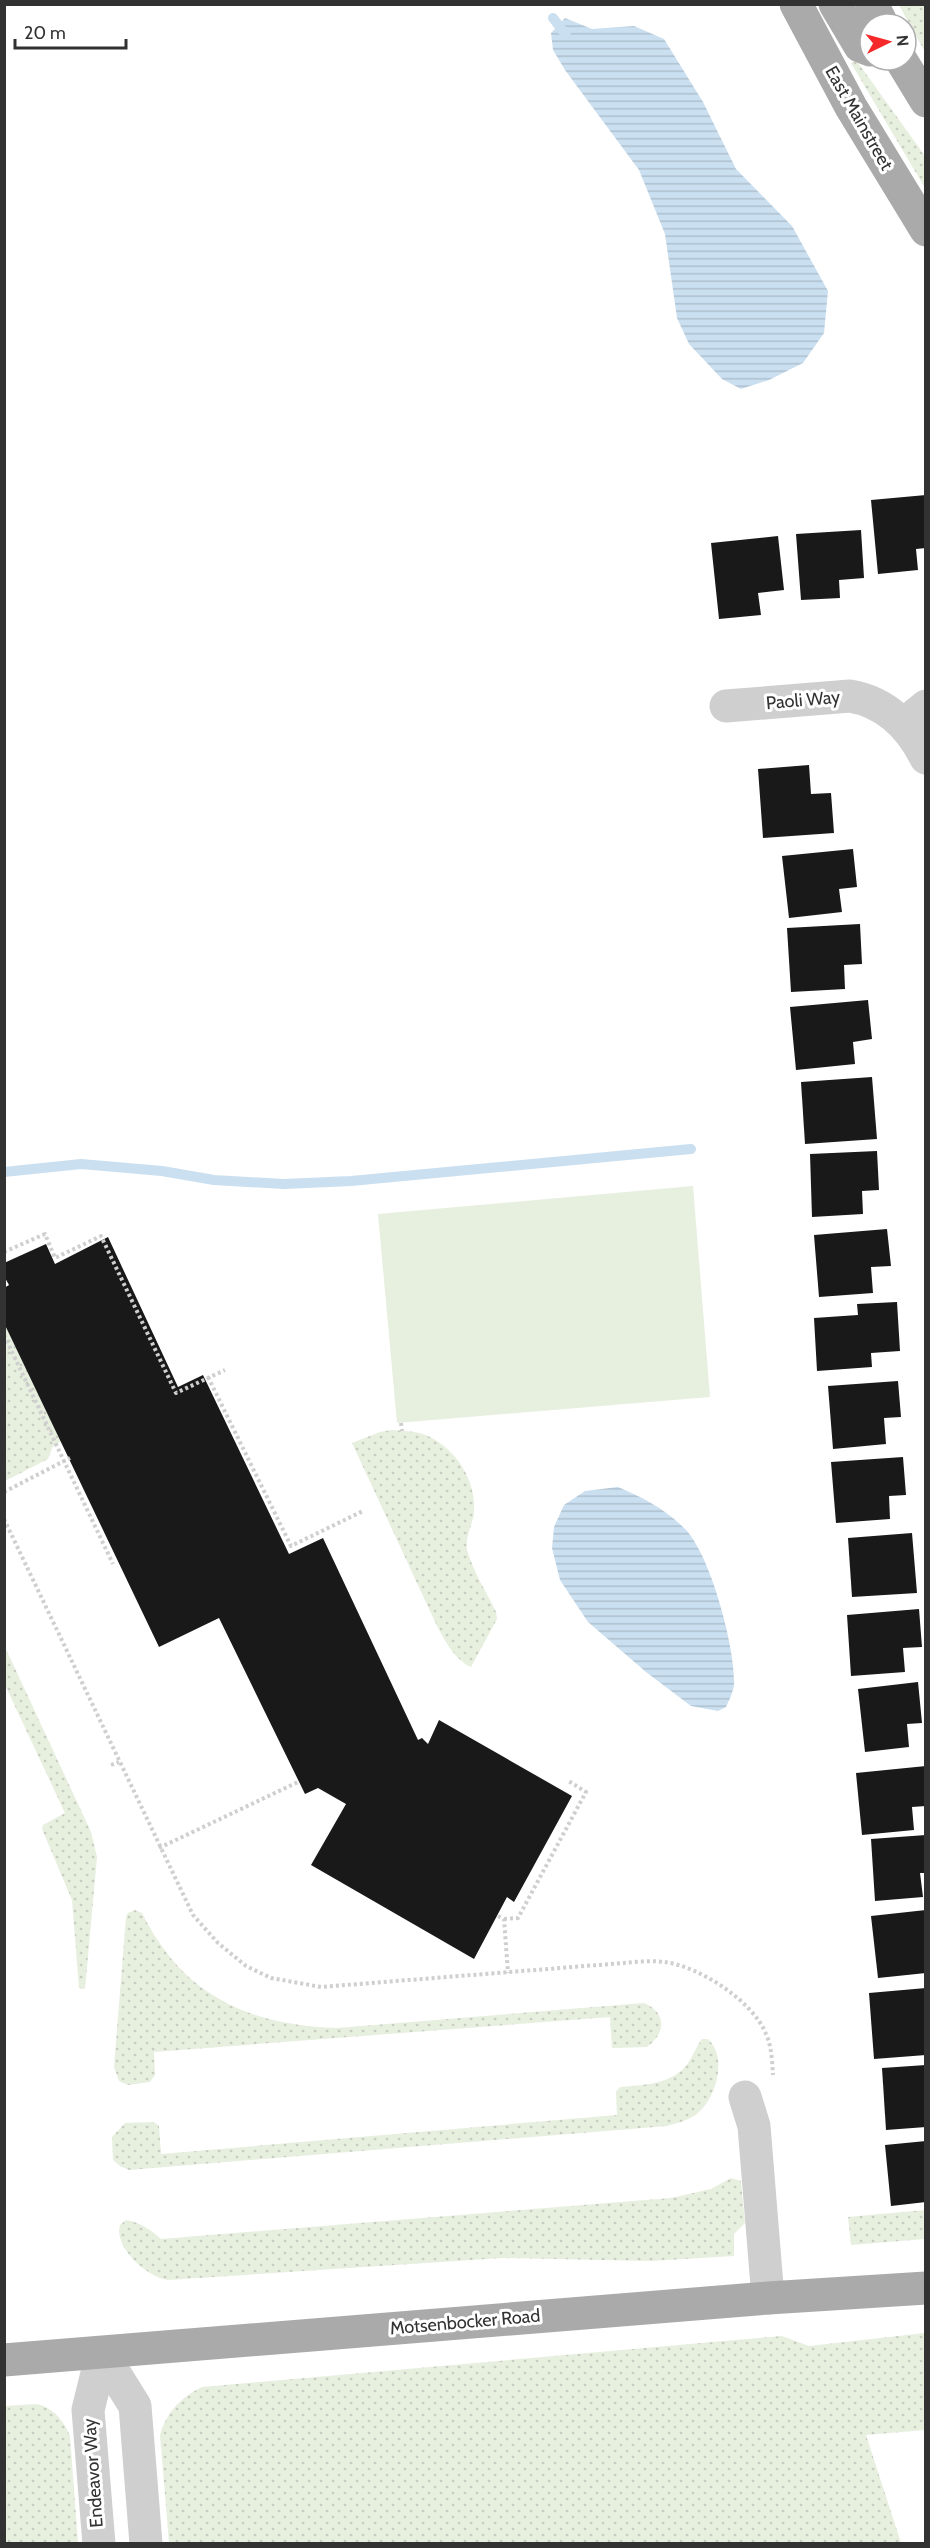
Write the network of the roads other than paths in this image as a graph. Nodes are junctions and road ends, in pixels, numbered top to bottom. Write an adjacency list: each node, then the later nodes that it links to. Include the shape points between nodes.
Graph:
1 (796, 4): 6 (main road, East Mainstreet, via 851,107)
2 (836, 4): 3 (main road)
3 (858, 41)
4 (906, 72): 5 (main road)
5 (926, 101)
6 (926, 230)
7 (726, 706): 8 (street, Paoli Way, via 849,696)
8 (915, 715): 9 (street, Paoli Way)
9 (926, 758)
10 (745, 2097): 12 (street, via 754,2126)
11 (926, 2288): 12 (main road, Motsenbocker Road)
12 (768, 2298): 13 (main road, Motsenbocker Road)
13 (102, 2353): 14 (main road, Motsenbocker Road); 15 (street, Endeavor Way, via 88,2410); 16 (street, via 135,2406)
14 (4, 2360)
15 (99, 2544)
16 (146, 2544)

